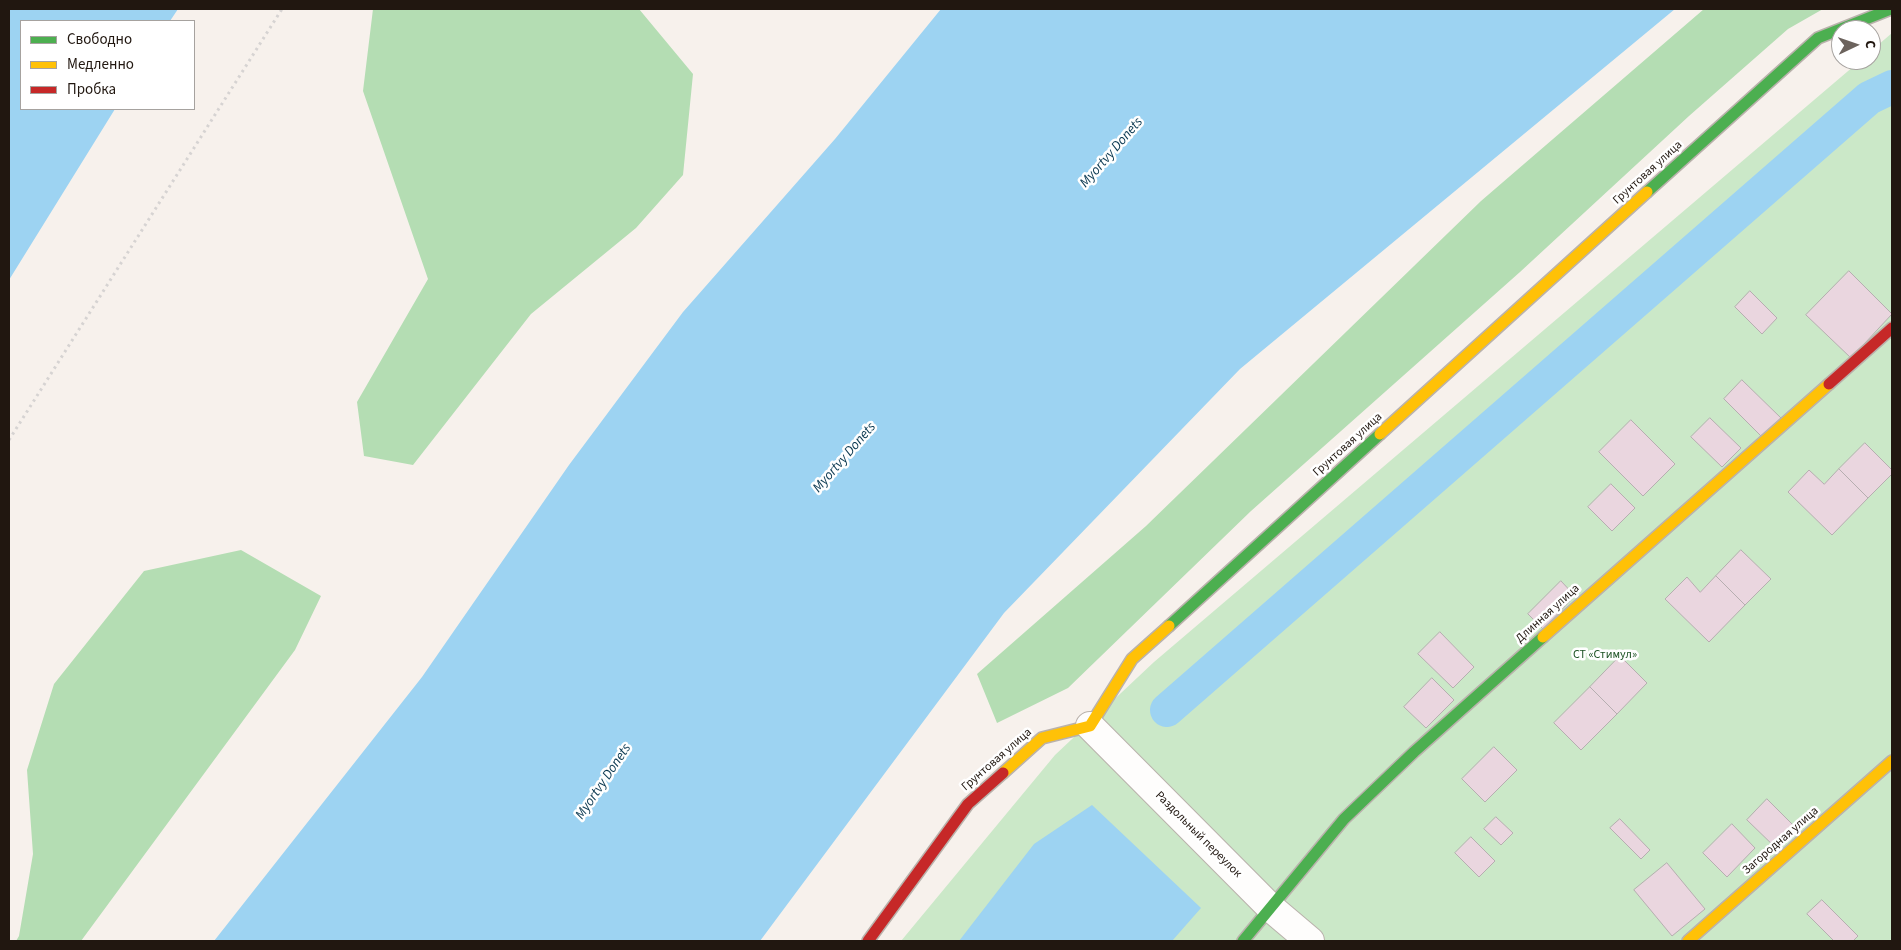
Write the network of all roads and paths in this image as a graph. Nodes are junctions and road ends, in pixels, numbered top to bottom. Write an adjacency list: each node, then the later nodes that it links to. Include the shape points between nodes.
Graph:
1 (282, 9): 4 (path)
2 (1891, 9): 5 (street, Грунтовая улица, via 1818,38 1132,659)
3 (1892, 328): 7 (street, Длинная улица, via 1414,752 1344,819)
4 (9, 440)
5 (1090, 726): 7 (street, Раздольный переулок); 8 (street, Грунтовая улица, via 1042,738 968,804)
6 (1892, 761): 11 (street, Загородная улица)
7 (1270, 908): 9 (street, Длинная улица); 10 (street, Раздольный переулок)
8 (868, 941)
9 (1243, 941)
10 (1310, 941)
11 (1688, 941)

